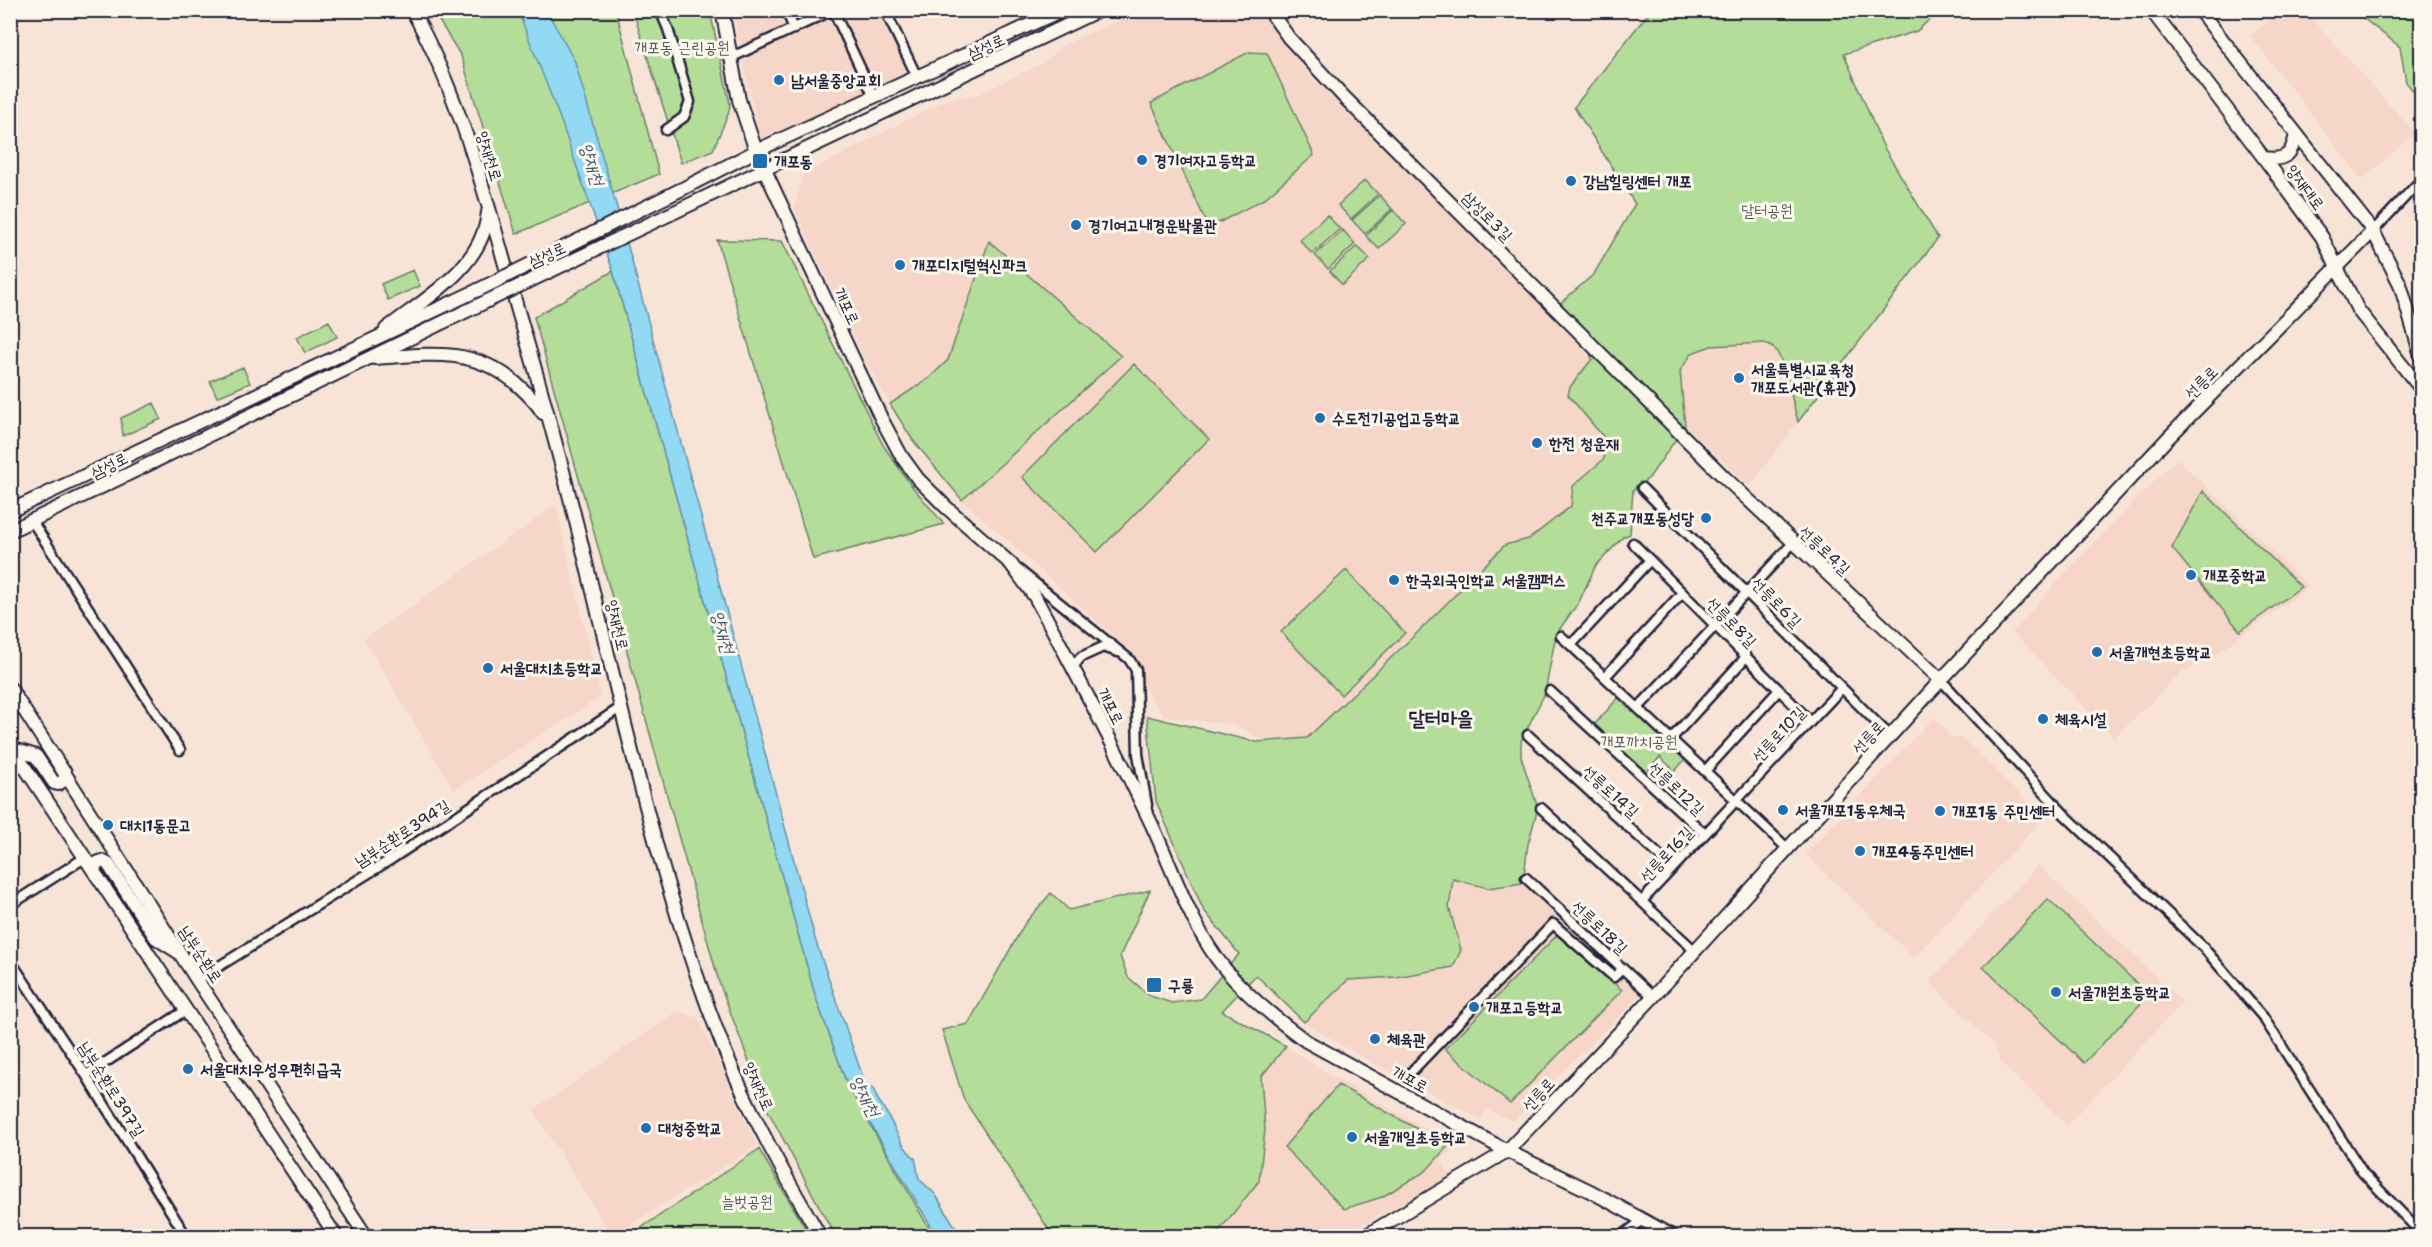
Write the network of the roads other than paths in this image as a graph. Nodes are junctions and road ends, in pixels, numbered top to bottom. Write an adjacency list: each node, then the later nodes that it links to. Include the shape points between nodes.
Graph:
1 (412, 10): 22 (street, 양재천로, via 447,81)
2 (660, 10): 16 (street, via 690,102 684,117)
3 (722, 10): 13 (street, 개포로)
4 (786, 10): 12 (street)
5 (833, 10): 12 (street); 15 (street)
6 (885, 10): 14 (street)
7 (1062, 10): 14 (street, 삼성로)
8 (1099, 10): 20 (street, 삼성로)
9 (1269, 10): 30 (street, 삼성로3길, via 1289,38 1343,96)
10 (2151, 10): 19 (street, 양재대로)
11 (2199, 10): 17 (street, 양재대로)
12 (794, 29): 13 (street)
13 (730, 58): 18 (street, 개포로)
14 (916, 77): 15 (street, 삼성로)
15 (874, 97): 18 (street, 삼성로)
16 (666, 130)
17 (2296, 134): 19 (street, via 2293,149 2286,157); 23 (street, 양재대로)
18 (756, 151): 20 (street, 개포로); 25 (street, 삼성로, bridge)
19 (2264, 158): 24 (street, 양재대로, via 2322,237)
20 (764, 170): 26 (street, 삼성로, bridge); 38 (street, 개포로, via 903,457 946,507)
21 (2421, 178): 23 (street)
22 (488, 208): 25 (street, via 484,232 470,259); 29 (street, 양재천로)
23 (2373, 231): 24 (street, 선릉로); 27 (street, 양재대로, via 2400,284)
24 (2337, 270): 28 (street, 양재대로, via 2358,310); 48 (street, 선릉로, via 2168,438)
25 (363, 346): 32 (street, 삼성로)
26 (368, 359): 29 (street, via 421,355 479,360 499,370 536,401); 33 (street, 삼성로)
27 (2421, 359)
28 (2421, 390)
29 (551, 427): 53 (street, 양재천로)
30 (1689, 441): 36 (street, 선릉로4길)
31 (1642, 488): 40 (street, 선릉로6길)
32 (10, 511)
33 (32, 520): 34 (street, 삼성로); 60 (street)
34 (10, 531)
35 (1633, 543): 37 (street, 선릉로8길)
36 (1793, 543): 40 (street); 48 (street, 선릉로4길)
37 (1650, 560): 39 (street, 선릉로8길); 43 (street)
38 (1011, 564): 44 (street); 46 (street, 개포로, via 1035,597)
39 (1682, 593): 41 (street, 선릉로8길); 47 (street)
40 (1746, 593): 41 (street); 50 (street, 선릉로6길)
41 (1715, 626): 45 (street, 선릉로8길); 54 (street)
42 (1561, 636): 43 (street)
43 (1571, 645): 47 (street)
44 (1122, 653): 46 (street, via 1103,647 1081,657); 65 (street, via 1136,670 1138,754)
45 (1746, 657): 51 (street, 선릉로8길); 58 (street)
46 (1073, 667): 65 (street, 개포로)
47 (1605, 677): 54 (street)
48 (1941, 680): 57 (street, 선릉로); 85 (street, via 2064,814 2202,946 2263,1017 2363,1173)
49 (10, 688): 62 (street, 남부순환로)
50 (1842, 688): 55 (street, 선릉로10길); 57 (street, 선릉로6길)
51 (1779, 690): 55 (street, 선릉로8길); 61 (street, 선릉로10길)
52 (1550, 691): 66 (street, 선릉로12길)
53 (620, 708): 78 (street, 남부순환로394길, via 393,858); 89 (street, 양재천로, via 662,866 725,1053 762,1135)
54 (1638, 708): 58 (street)
55 (1810, 721): 63 (street, 선릉로10길)
56 (1528, 735): 69 (street, 선릉로14길)
57 (1891, 737): 67 (street, 선릉로)
58 (1671, 739): 61 (street)
59 (12, 747): 62 (street, via 36,756 54,783 63,782); 68 (street)
60 (180, 750)
61 (1705, 771): 63 (street)
62 (65, 772): 75 (street, 남부순환로)
63 (1736, 801): 66 (street, 선릉로16길); 67 (street)
64 (1541, 808): 72 (street, 선릉로16길)
65 (1151, 823): 83 (street, 개포로, via 1210,946 1224,968 1256,1000 1306,1041)
66 (1705, 834): 69 (street, 선릉로16길)
67 (1787, 848): 74 (street, 선릉로)
68 (86, 857): 70 (street); 73 (street)
69 (1673, 868): 72 (street, 선릉로16길)
70 (94, 870): 75 (street, via 97,863 108,864 156,938); 80 (street)
71 (1526, 878): 79 (street, 선릉로18길)
72 (1642, 901): 74 (street, 선릉로16길)
73 (10, 905)
74 (1695, 951): 79 (street, 선릉로)
75 (182, 955): 78 (street, 남부순환로)
76 (10, 960): 82 (street, 남부순환로397길)
77 (1619, 972): 81 (street, via 1614,977 1553,924)
78 (197, 980): 88 (street, 남부순환로)
79 (1653, 997): 83 (street, 선릉로)
80 (186, 1010): 82 (street); 86 (street)
81 (1413, 1070)
82 (86, 1075): 87 (street, 남부순환로397길)
83 (1507, 1151): 84 (street, 개포로); 90 (street, 선릉로)
84 (1643, 1220): 91 (street); 92 (street, 개포로)
85 (2421, 1234)
86 (333, 1235)
87 (186, 1236)
88 (366, 1236)
89 (820, 1236)
90 (1365, 1236)
91 (1622, 1236)
92 (1672, 1236)

